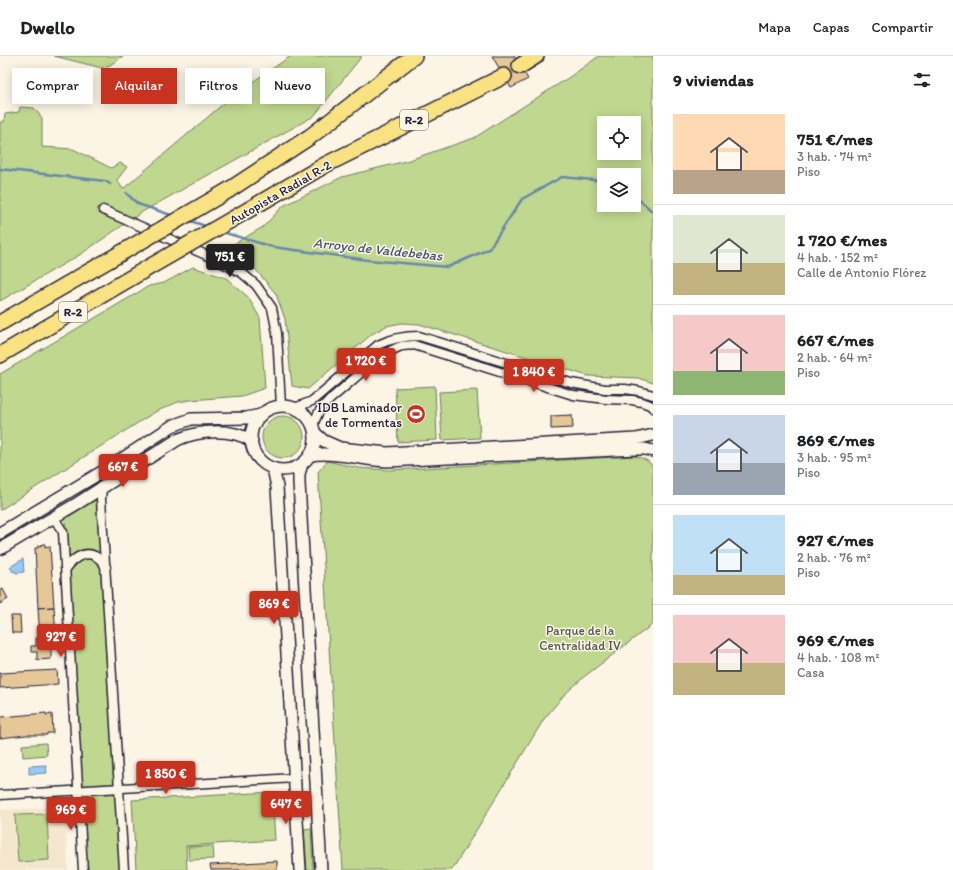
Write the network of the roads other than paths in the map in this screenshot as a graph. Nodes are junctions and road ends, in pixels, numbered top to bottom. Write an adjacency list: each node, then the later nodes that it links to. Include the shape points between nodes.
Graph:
1 (414, 56): 6 (highway, Autopista Radial R-2 / R-2, bridge, via 311,136 229,190)
2 (536, 56): 3 (highway)
3 (520, 66)
4 (504, 76): 7 (highway, Autopista Radial R-2 / R-2, bridge, via 325,165)
5 (104, 210): 9 (street, via 213,258 242,273 256,286 272,308 277,333)
6 (0, 323)
7 (0, 355)
8 (653, 395): 10 (street, via 571,383 419,336 406,336 378,345 312,401)
9 (281, 406): 10 (street); 12 (street, via 267,410)
10 (295, 408): 13 (street, via 309,419)
11 (653, 408): 13 (street, via 637,401 573,395 414,345 400,346 364,371 320,410)
12 (261, 415): 15 (street, via 254,425); 22 (street, via 246,418 192,419 172,426)
13 (314, 430): 14 (street, via 324,441 340,448 387,452 636,439); 17 (street, via 315,443)
14 (653, 435)
15 (252, 441): 19 (street, via 258,458); 20 (street, via 230,433 186,436)
16 (653, 451): 17 (street, via 636,449 387,461 328,454)
17 (310, 455): 18 (street)
18 (302, 464): 19 (street, via 283,470); 33 (street, via 299,483)
19 (273, 468): 26 (street, via 277,487)
20 (102, 488): 21 (street); 24 (street)
21 (51, 519): 23 (street); 25 (street, via 56,521 63,532)
22 (0, 533)
23 (0, 549)
24 (106, 567): 25 (street, via 95,556 88,555 71,561); 27 (street)
25 (66, 569): 28 (street)
26 (295, 778): 27 (street); 32 (street)
27 (119, 788): 28 (street); 31 (street)
28 (78, 790): 29 (street); 30 (street)
29 (0, 795)
30 (83, 870)
31 (124, 870)
32 (300, 870)
33 (321, 870)

